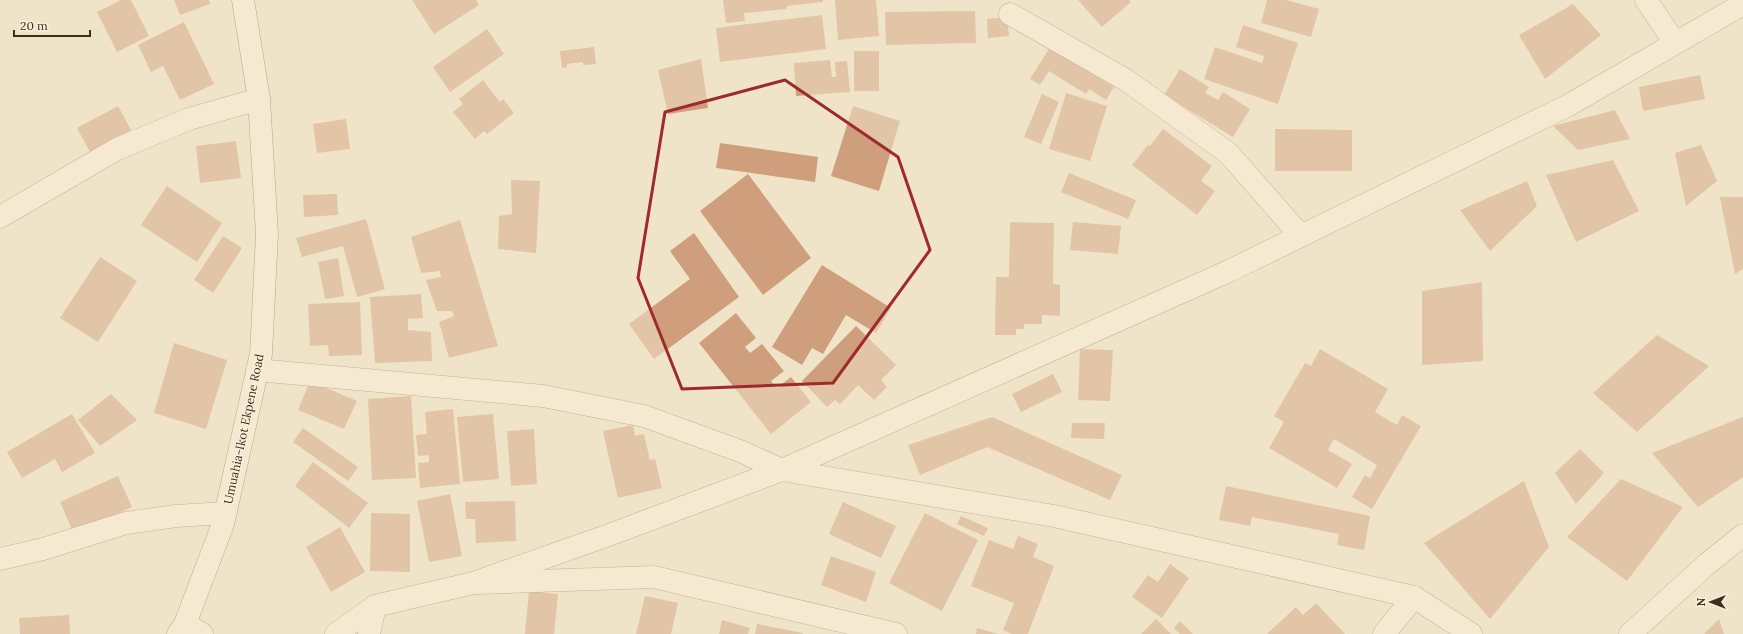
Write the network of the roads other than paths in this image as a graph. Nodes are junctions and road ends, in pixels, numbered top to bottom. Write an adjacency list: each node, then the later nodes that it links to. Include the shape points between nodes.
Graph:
1 (243, 0): 6 (street, Umuahia-Ikot Ekpene Road)
2 (1646, 0): 5 (street)
3 (1743, 4): 5 (street)
4 (1010, 14): 8 (street, via 1126,80 1228,153)
5 (1675, 43): 8 (street, via 1569,105)
6 (259, 99): 7 (street, via 189,119 117,149); 9 (street, Umuahia-Ikot Ekpene Road, via 267,234 261,354)
7 (0, 217)
8 (1301, 236): 10 (street, via 1222,274)
9 (257, 370): 10 (street, via 543,396 644,416 740,451); 11 (street, Umuahia-Ikot Ekpene Road)
10 (782, 470): 14 (street); 15 (street, via 1054,516)
11 (225, 513): 13 (street, via 126,523); 17 (street, Umuahia-Ikot Ekpene Road)
12 (1743, 535): 23 (street)
13 (0, 560)
14 (473, 583): 16 (street); 20 (street, via 654,577)
15 (1414, 597): 21 (street); 22 (street)
16 (375, 606): 18 (street); 19 (street)
17 (188, 631)
18 (336, 634)
19 (369, 634)
20 (896, 634)
21 (1384, 634)
22 (1471, 634)
23 (1630, 634)

